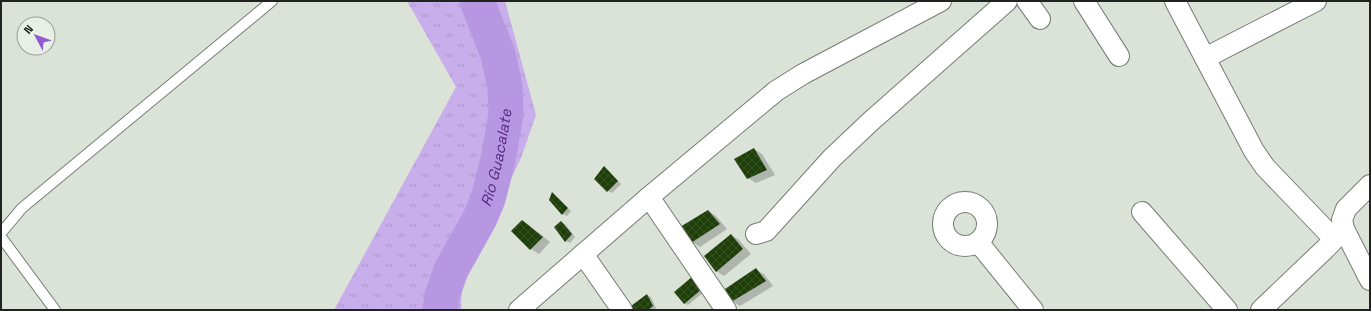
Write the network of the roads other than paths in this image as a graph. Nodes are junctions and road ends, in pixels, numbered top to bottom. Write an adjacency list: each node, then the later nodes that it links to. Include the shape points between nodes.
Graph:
1 (272, 1): 14 (lane, via 22,208)
2 (941, 1): 12 (street, via 776,91)
3 (1007, 1): 15 (street, via 832,158 766,231)
4 (1027, 1): 8 (street)
5 (1084, 1): 9 (street)
6 (1175, 1): 10 (street)
7 (1316, 1): 10 (street)
8 (1040, 19)
9 (1119, 56)
10 (1205, 58): 16 (street, via 1261,162)
11 (1370, 185): 16 (street, via 1346,209)
12 (649, 197): 19 (street); 24 (street)
13 (1142, 212): 26 (street)
14 (1, 233)
15 (756, 234)
16 (1339, 234): 20 (street); 27 (street)
17 (1, 237): 21 (lane)
18 (978, 242): 25 (street)
19 (583, 254): 22 (street); 23 (street)
20 (1370, 280)
21 (55, 310)
22 (519, 310)
23 (622, 310)
24 (726, 310)
25 (1033, 310)
26 (1227, 310)
27 (1261, 310)

